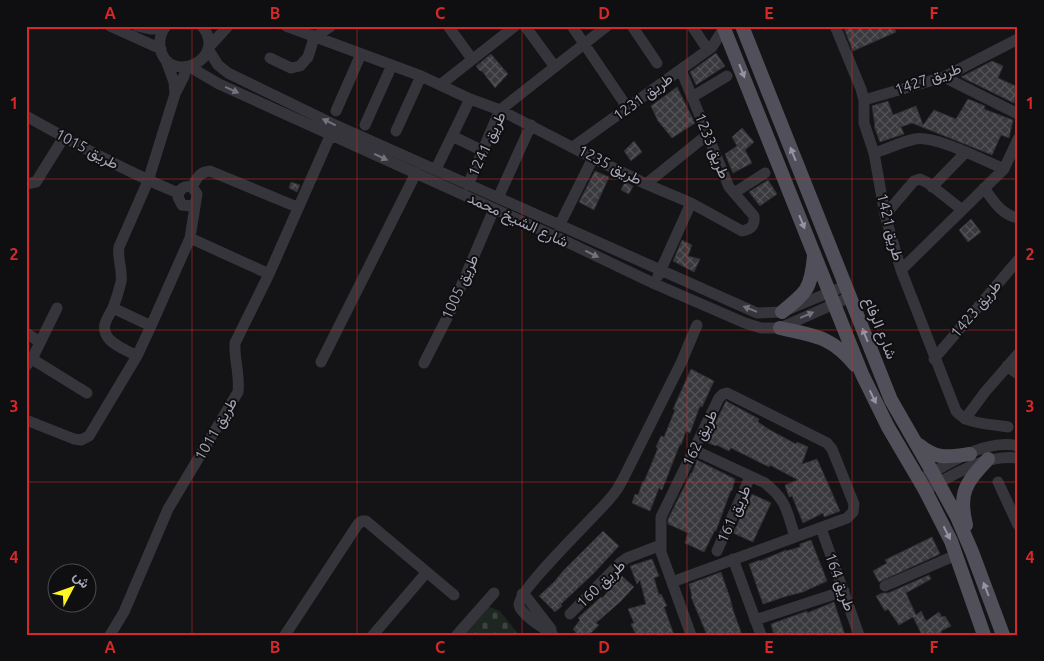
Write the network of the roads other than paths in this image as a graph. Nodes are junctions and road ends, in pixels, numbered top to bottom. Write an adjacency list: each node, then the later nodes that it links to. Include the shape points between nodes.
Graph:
1 (110, 26): 24 (street)
2 (137, 26): 17 (street)
3 (202, 26): 21 (street, via 208,38)
4 (228, 26): 21 (street)
5 (286, 26): 18 (street, طريق 1235)
6 (332, 26): 18 (street)
7 (448, 26): 27 (street)
8 (525, 26): 31 (street)
9 (572, 26): 20 (street)
10 (608, 26): 20 (street, طريق 1241)
11 (632, 26): 28 (street)
12 (692, 26): 22 (street)
13 (742, 26): 88 (main road, شارع الرفاع, one-way to 13)
14 (835, 26): 40 (street, طريق 1421)
15 (513, 27): 27 (street)
16 (724, 27): 22 (street, طريق 1231); 23 (main road)
17 (165, 28): 24 (street, via 160,42)
18 (314, 38): 25 (street, طريق 1235); 26 (street, via 308,57 300,66 291,68)
19 (1018, 39): 35 (street, طريق 1427)
20 (585, 44): 31 (street, طريق 1241); 41 (street)
21 (208, 48): 30 (street, via 198,63); 59 (street, شارع الشيخ محمد, one-way to 21, via 228,73 218,65)
22 (710, 48): 23 (street); 32 (street, طريق 1231)
23 (732, 48): 82 (main road, one-way to 82)
24 (163, 54): 30 (street, شارع الشيخ محمد, via 175,66); 37 (street)
25 (361, 54): 29 (street, طريق 1235); 43 (street)
26 (270, 58)
27 (472, 59): 36 (street)
28 (657, 63)
29 (392, 65): 33 (street, طريق 1235); 46 (street)
30 (188, 67): 37 (street); 49 (street, شارع الشيخ محمد, one-way to 49)
31 (555, 67): 42 (street, طريق 1241)
32 (680, 70): 38 (street, طريق 1233); 41 (street, طريق 1231)
33 (421, 76): 36 (street, طريق 1235); 48 (street)
34 (727, 76): 38 (street, طريق 1233)
35 (944, 77): 40 (street, طريق 1427); 44 (street)
36 (440, 84): 39 (street, طريق 1235)
37 (175, 94): 63 (street)
38 (692, 97): 50 (street, طريق 1233)
39 (470, 98): 42 (street, طريق 1235); 51 (street)
40 (864, 100): 57 (street, طريق 1421, via 864,123)
41 (627, 107): 54 (street, طريق 1231)
42 (500, 110): 47 (street, طريق 1235); 55 (street, طريق 1241)
43 (336, 112)
44 (1018, 114)
45 (26, 116): 52 (street, طريق 1015)
46 (365, 125)
47 (531, 125): 54 (street, طريق 1235); 74 (street)
48 (396, 131)
49 (331, 134): 61 (street, شارع الشيخ محمد, one-way to 61); 75 (street, طريق 1011)
50 (707, 135): 65 (street); 71 (street, طريق 1233)
51 (452, 136): 55 (street); 59 (street)
52 (64, 138): 63 (street, طريق 1015); 64 (street, via 36,182)
53 (1018, 139): 60 (street)
54 (573, 147): 58 (street, طريق 1235)
55 (483, 151): 66 (street, طريق 1241)
56 (966, 152): 57 (street, via 930,140 916,139); 60 (street); 68 (street)
57 (874, 153): 77 (street, طريق 1421)
58 (593, 158): 65 (street, طريق 1235); 79 (street)
59 (436, 169): 66 (street, شارع الشيخ محمد)
60 (1004, 169): 69 (street)
61 (416, 173): 74 (street, شارع الشيخ محمد); 102 (street)
62 (765, 173): 71 (street, طريق 1233)
63 (148, 181): 70 (street, طريق 1015); 91 (street, via 119,247 121,282)
64 (26, 184)
65 (646, 184): 73 (street, طريق 1235)
66 (468, 185): 74 (street, شارع الشيخ محمد)
67 (192, 187): 70 (street, via 184,187); 72 (street, via 197,194); 75 (street, via 198,176 210,171)
68 (932, 187): 76 (street); 77 (street, via 920,179 914,181)
69 (984, 188): 76 (street); 78 (street, via 1000,209)
70 (178, 192): 72 (street, via 182,205)
71 (734, 193): 80 (street, طريق 1233, via 754,216 754,225)
72 (195, 203): 81 (street)
73 (691, 203): 80 (street, طريق 1235, via 742,231); 85 (street)
74 (496, 204): 79 (street, شارع الشيخ محمد); 87 (street, شارع الشيخ محمد, one-way to 87); 103 (street, طريق 1005)
75 (297, 206): 86 (street, طريق 1011)
76 (961, 210): 84 (street)
77 (885, 215): 84 (street, طريق 1421)
78 (1018, 218)
79 (559, 226): 85 (street, شارع الشيخ محمد)
80 (750, 229)
81 (190, 238): 86 (street); 94 (street)
82 (814, 253): 89 (main road); 92 (main road, via 809,286)
83 (1018, 260): 100 (street, طريق 1423)
84 (901, 270): 100 (street, طريق 1421)
85 (661, 271): 87 (street); 92 (street, شارع الشيخ محمد, one-way to 85, via 757,313)
86 (268, 274): 137 (street, طريق 1011, via 235,343 238,392 168,509 124,612)
87 (655, 284): 95 (street, شارع الشيخ محمد, via 745,323 761,328)
88 (848, 291): 89 (street, شارع الشيخ محمد); 111 (main road, شارع الرفاع, one-way to 88, via 891,400)
89 (832, 298): 92 (street, شارع الشيخ محمد); 95 (street, شارع الشيخ محمد, one-way to 89); 105 (main road)
90 (56, 308): 97 (street)
91 (113, 308): 94 (street); 99 (street, via 105,321 105,333 115,344)
92 (782, 312)
93 (697, 324): 141 (street, via 623,480 522,594)
94 (151, 326): 99 (street)
95 (780, 328): 105 (main road, via 835,344)
96 (26, 333): 97 (street)
97 (40, 342): 101 (street)
98 (1018, 354): 104 (street)
99 (137, 356): 108 (street, via 89,436 74,439)
100 (934, 359): 109 (street, طريق 1421, via 956,411)
101 (29, 362): 107 (street)
102 (321, 362)
103 (424, 364)
104 (1007, 366): 106 (street); 109 (street)
105 (862, 374): 120 (main road, one-way to 120)
106 (1018, 374)
107 (87, 393)
108 (26, 420)
109 (965, 420): 110 (street)
110 (1008, 427)
111 (914, 441): 114 (main road, via 936,456); 118 (main road, شارع الرفاع)
112 (1018, 446): 114 (street, via 999,444)
113 (694, 450): 117 (street); 122 (street, طريق 162, via 720,398 727,393 827,443 854,504 853,512 847,518); 124 (street, طريق 162, via 661,517)
114 (970, 454): 118 (street)
115 (1018, 458): 116 (street)
116 (988, 460): 118 (street); 126 (main road, via 970,480 962,498)
117 (750, 476): 123 (street, via 765,483 783,500); 125 (street, طريق 161)
118 (936, 478): 120 (street); 126 (main road, شارع الرفاع)
119 (998, 482): 121 (street)
120 (922, 485): 127 (main road, one-way to 127)
121 (1018, 525)
122 (821, 528): 123 (street); 132 (street, طريق 164)
123 (795, 537): 128 (street)
124 (661, 545): 130 (street, طريق 162); 135 (street, طريق 160, via 620,563)
125 (718, 551)
126 (972, 552): 146 (main road, شارع الرفاع, one-way to 126)
127 (956, 555): 131 (street); 145 (main road)
128 (733, 560): 130 (street); 136 (street)
129 (426, 573): 134 (street); 138 (street, via 366,521 362,521); 139 (street)
130 (672, 582): 142 (street, طريق 162)
131 (885, 586)
132 (844, 591): 136 (street); 144 (street, طريق 164)
133 (494, 593): 140 (street)
134 (454, 595)
135 (570, 614)
136 (755, 620): 143 (street)
137 (110, 635)
138 (285, 635)
139 (373, 635)
140 (458, 635)
141 (554, 635)
142 (691, 635)
143 (761, 635)
144 (859, 635)
145 (984, 635)
146 (1003, 635)

